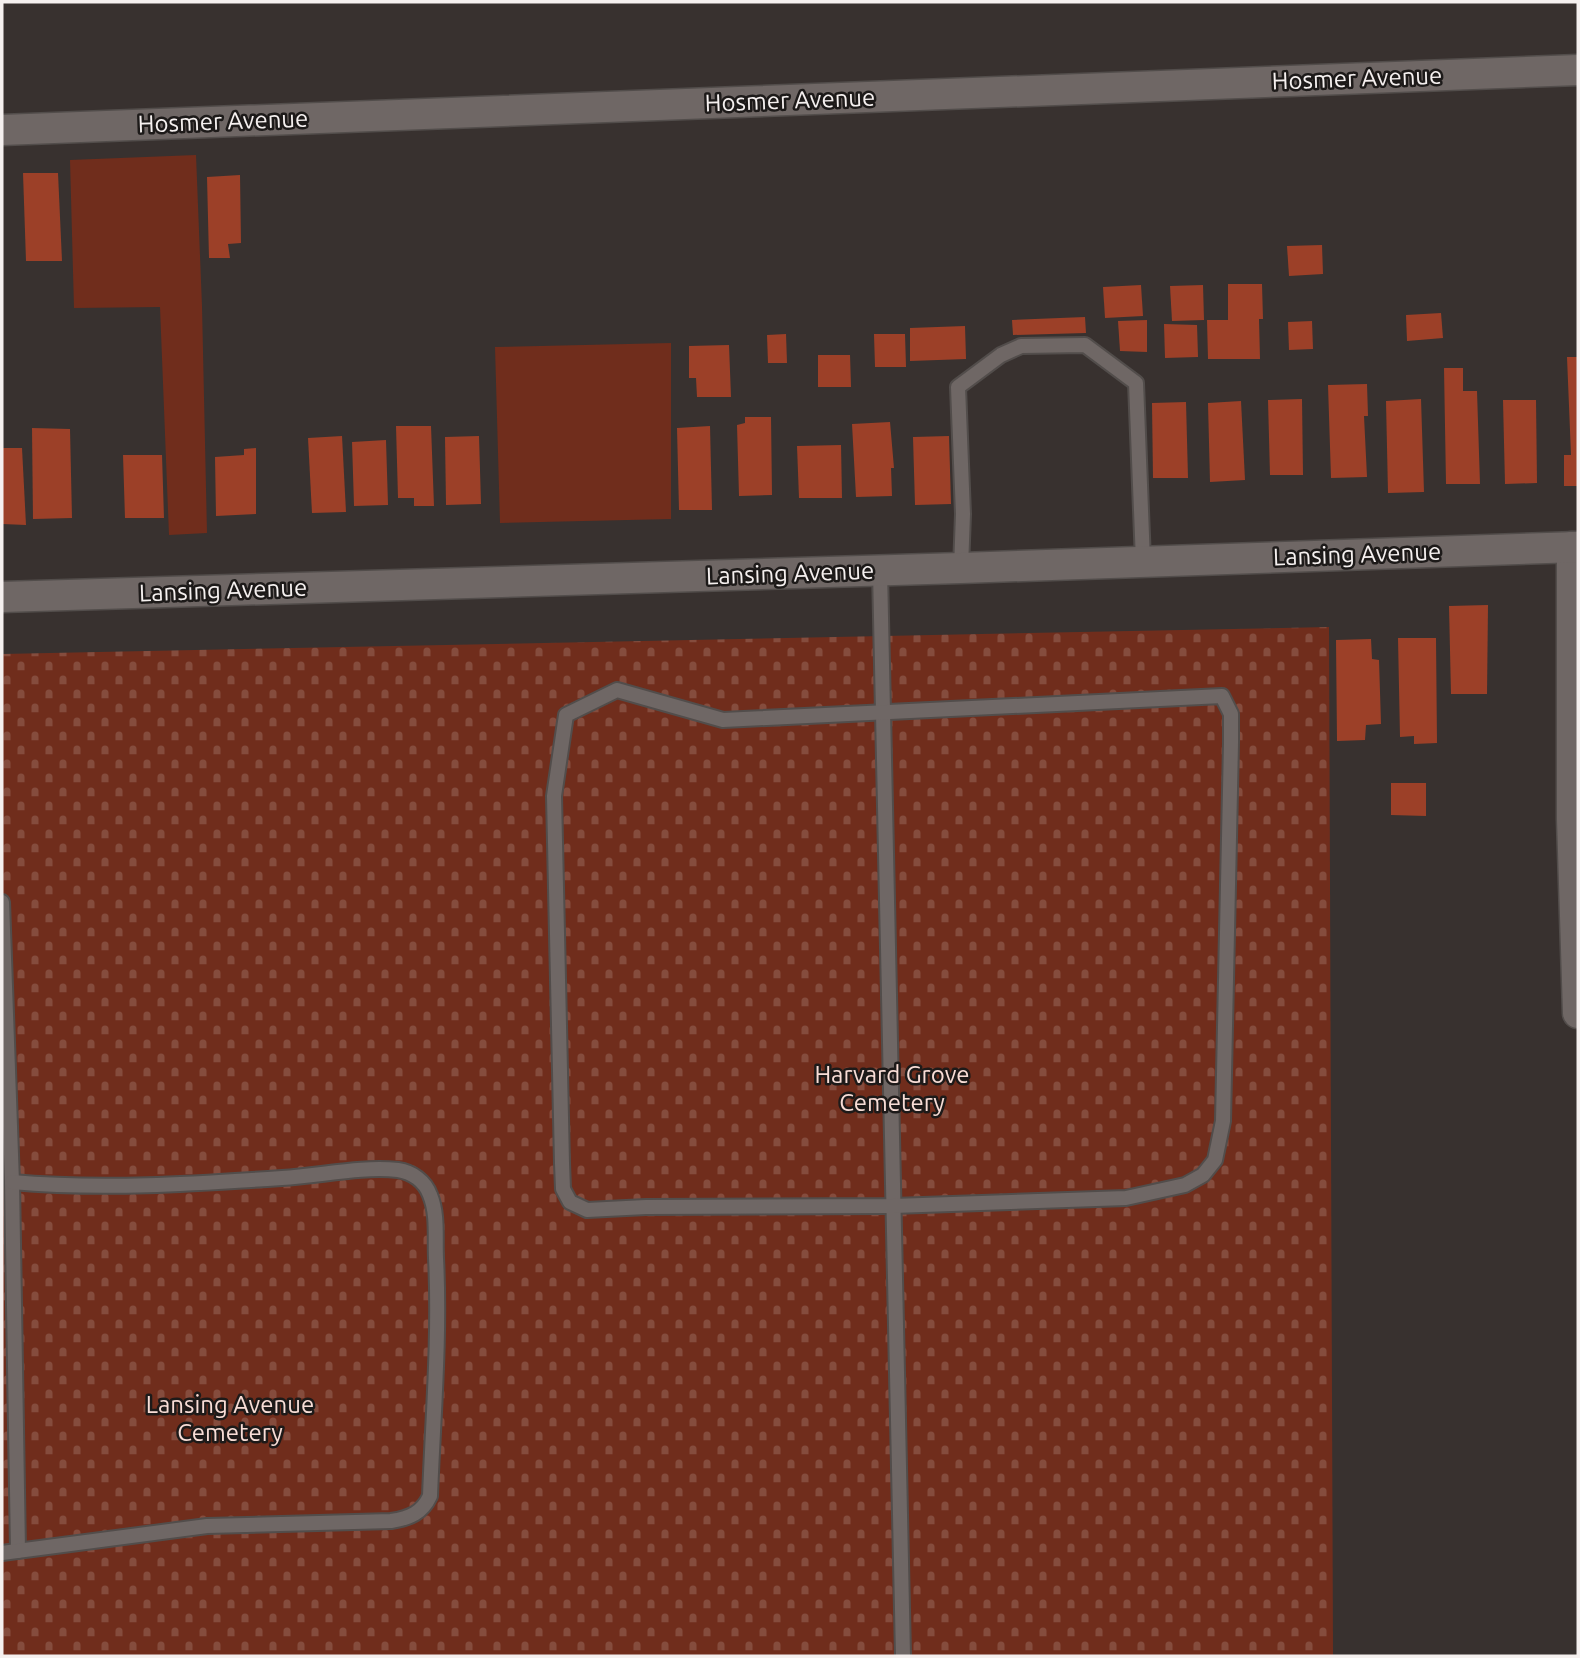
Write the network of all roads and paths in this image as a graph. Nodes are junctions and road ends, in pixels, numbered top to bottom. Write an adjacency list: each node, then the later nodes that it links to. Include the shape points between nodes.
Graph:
1 (1578, 70): 2 (street, Hosmer Avenue)
2 (2, 130)
3 (1575, 547): 4 (street, Lansing Avenue); 10 (street, via 1572,819)
4 (1143, 561): 5 (street, Lansing Avenue); 5 (lane, via 1136,383 1085,345 1021,346 958,387)
5 (961, 568): 6 (street, Lansing Avenue)
6 (880, 570): 7 (street, Lansing Avenue); 8 (lane)
7 (2, 597)
8 (885, 714): 12 (lane); 12 (lane, via 1222,696 1231,714 1223,1121 1215,1160 1203,1175 1185,1185 1126,1198); 12 (lane, via 723,720 617,690 566,715 554,796 562,1176 570,1202 587,1210)
9 (2, 902): 11 (lane)
10 (1578, 1013)
11 (12, 1182): 13 (lane); 13 (lane, via 178,1185 401,1171 415,1176 430,1195 438,1300 430,1496 417,1514 391,1521 206,1526)
12 (893, 1206): 15 (lane)
13 (18, 1551): 14 (lane)
14 (2, 1553)
15 (903, 1656)

